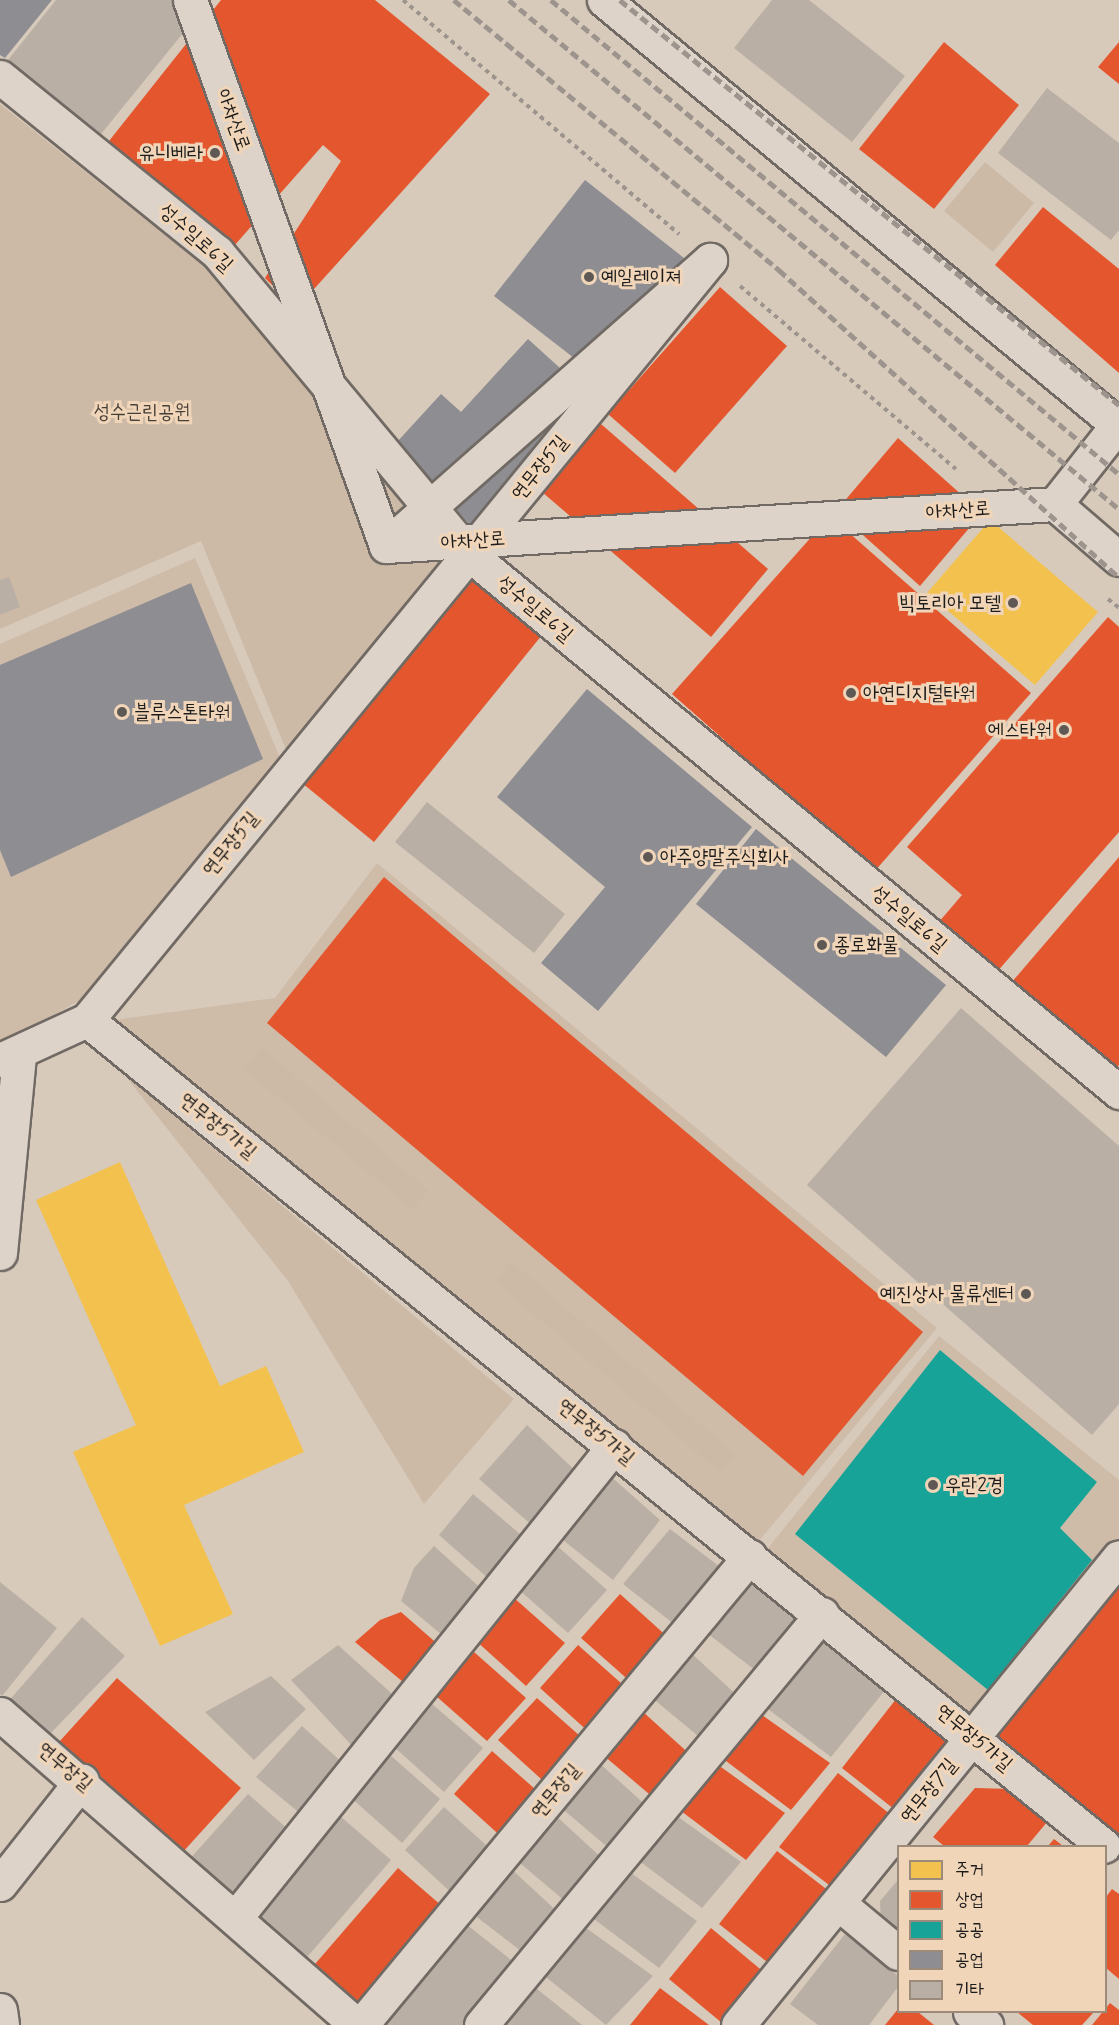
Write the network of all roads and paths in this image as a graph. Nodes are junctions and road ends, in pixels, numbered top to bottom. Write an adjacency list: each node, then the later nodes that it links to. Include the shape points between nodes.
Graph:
1 (190, 0): 9 (street, 아차산로)
2 (403, 0): 5 (path)
3 (603, 0): 6 (street)
4 (0, 77): 10 (street, 성수일로6길, via 217,252)
5 (710, 261): 7 (path); 9 (street, 연무장5길); 10 (street, 연무장5길)
6 (1119, 425): 8 (street)
7 (963, 475)
8 (1055, 504): 9 (street, 아차산로); 11 (street)
9 (386, 546)
10 (469, 554): 14 (street, 연무장5길); 16 (street, 성수일로6길)
11 (1119, 559)
12 (1102, 594): 13 (path)
13 (1119, 608)
14 (87, 1020): 15 (street, 연무장5길); 18 (street, 연무장5가길)
15 (10, 1057): 17 (street)
16 (1119, 1092)
17 (0, 1253)
18 (614, 1446): 19 (street, 연무장5가길); 30 (street)
19 (750, 1556): 21 (street, 연무장5가길); 36 (street, 연무장길)
20 (1119, 1557): 23 (street, 연무장7길)
21 (822, 1614): 23 (street, 연무장5가길); 37 (street)
22 (0, 1713): 24 (street, 연무장길)
23 (973, 1736): 25 (street, 연무장5가길); 29 (street, 연무장7길)
24 (82, 1780): 28 (street); 30 (street, 연무장길)
25 (1103, 1845)
26 (1107, 1849): 27 (street, 연무장5가길)
27 (1119, 1860)
28 (0, 1884)
29 (838, 1903): 31 (street); 38 (street, 연무장7길)
30 (236, 1917): 35 (street, 연무장길)
31 (897, 1952)
32 (0, 2010): 34 (street)
33 (971, 2013): 39 (street)
34 (2, 2025)
35 (356, 2025)
36 (361, 2025)
37 (481, 2025)
38 (738, 2025)
39 (986, 2025)

